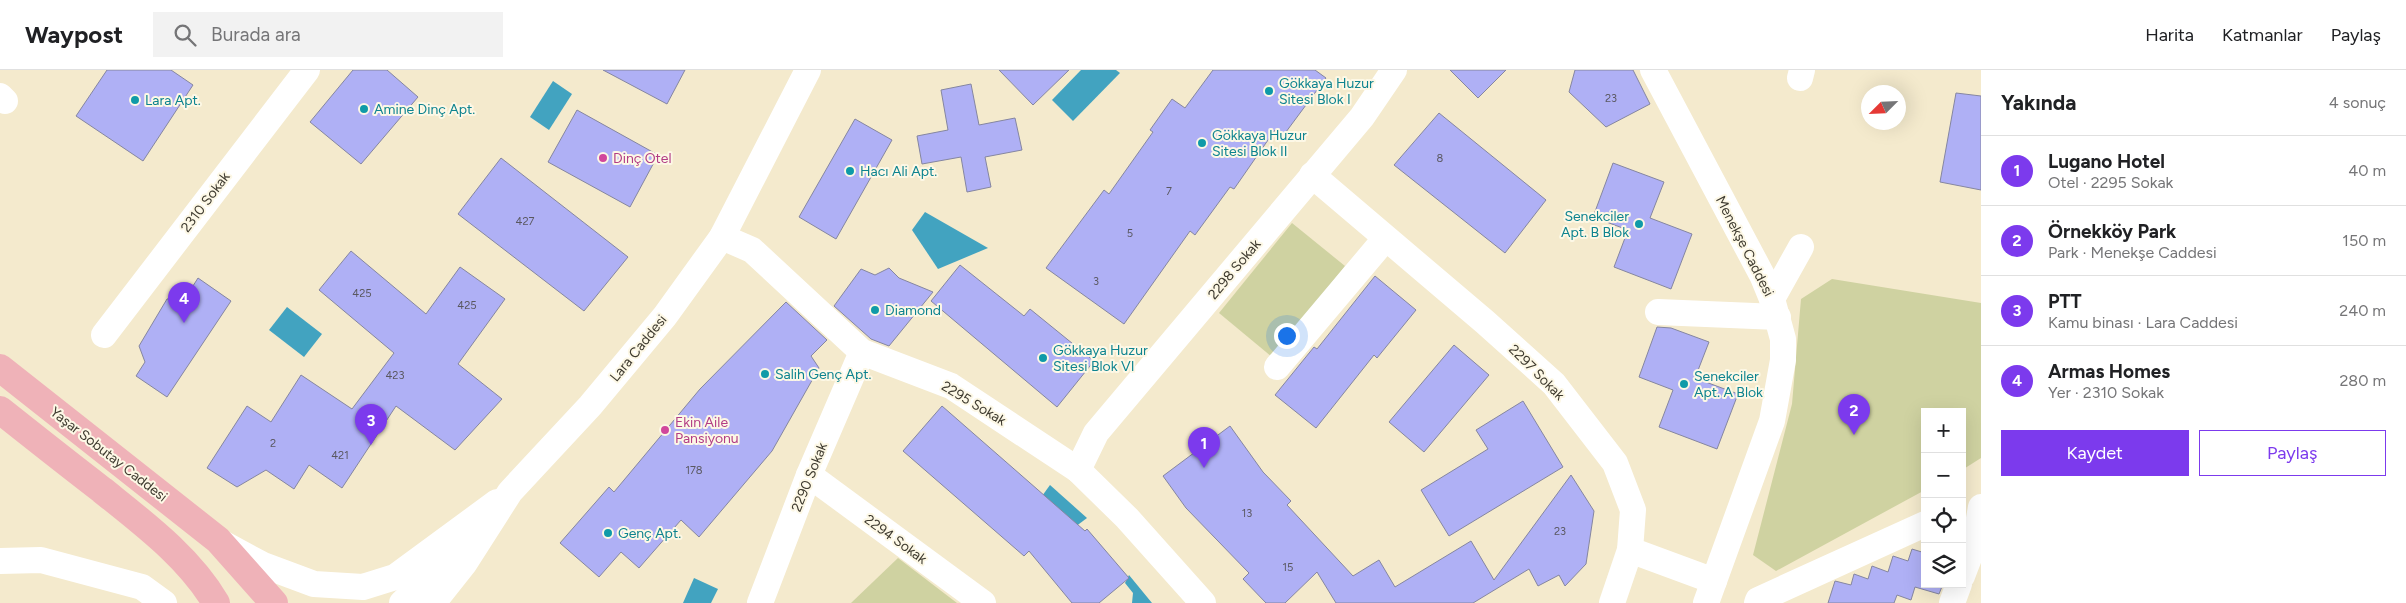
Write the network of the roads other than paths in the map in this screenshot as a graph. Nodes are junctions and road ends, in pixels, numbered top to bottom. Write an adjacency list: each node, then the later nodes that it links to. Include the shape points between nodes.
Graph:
1 (307, 70): 11 (street, 2310 Sokak)
2 (808, 70): 6 (street, Lara Caddesi)
3 (1653, 70): 9 (street, Menekşe Caddesi)
4 (1389, 72): 5 (street, 2298 Sokak, via 1362,117)
5 (1312, 175): 7 (street, 2297 Sokak); 16 (street, 2298 Sokak, via 1096,433)
6 (722, 237): 12 (street, 2295 Sokak, via 752,250); 18 (street, Lara Caddesi, via 665,316 590,406)
7 (1385, 239): 13 (street); 24 (street, 2297 Sokak, via 1554,384 1614,463 1633,510)
8 (1801, 248): 9 (street)
9 (1775, 308): 10 (street); 28 (street, Menekşe Caddesi, via 1783,339 1783,360 1772,421)
10 (1658, 312)
11 (104, 335)
12 (862, 352): 16 (street, 2295 Sokak, via 951,386); 17 (street, 2290 Sokak)
13 (1277, 367)
14 (0, 368): 23 (main road, Yaşar Sobutay Caddesi)
15 (0, 410): 30 (main road, via 148,527 209,591)
16 (1078, 470): 36 (street, 2295 Sokak, via 1127,518)
17 (809, 475): 34 (street, 2290 Sokak); 35 (street, 2294 Sokak)
18 (510, 492): 23 (street, via 395,576 363,587 314,584 263,565); 32 (street); 33 (street, Lara Caddesi, via 464,564)
19 (1981, 498): 20 (street)
20 (1966, 504)
21 (1981, 507): 26 (street, via 1975,542)
22 (1921, 526): 38 (street)
23 (218, 540): 31 (main road, Yaşar Sobutay Caddesi)
24 (1630, 550): 28 (street); 37 (street, 2297 Sokak)
25 (0, 562): 29 (street, via 41,560 142,587)
26 (1966, 566)
27 (1958, 588): 39 (street)
28 (1710, 592)
29 (164, 603)
30 (216, 603)
31 (274, 603)
32 (402, 603)
33 (433, 603)
34 (760, 603)
35 (983, 603)
36 (1203, 603)
37 (1612, 603)
38 (1757, 603)
39 (1952, 603)

